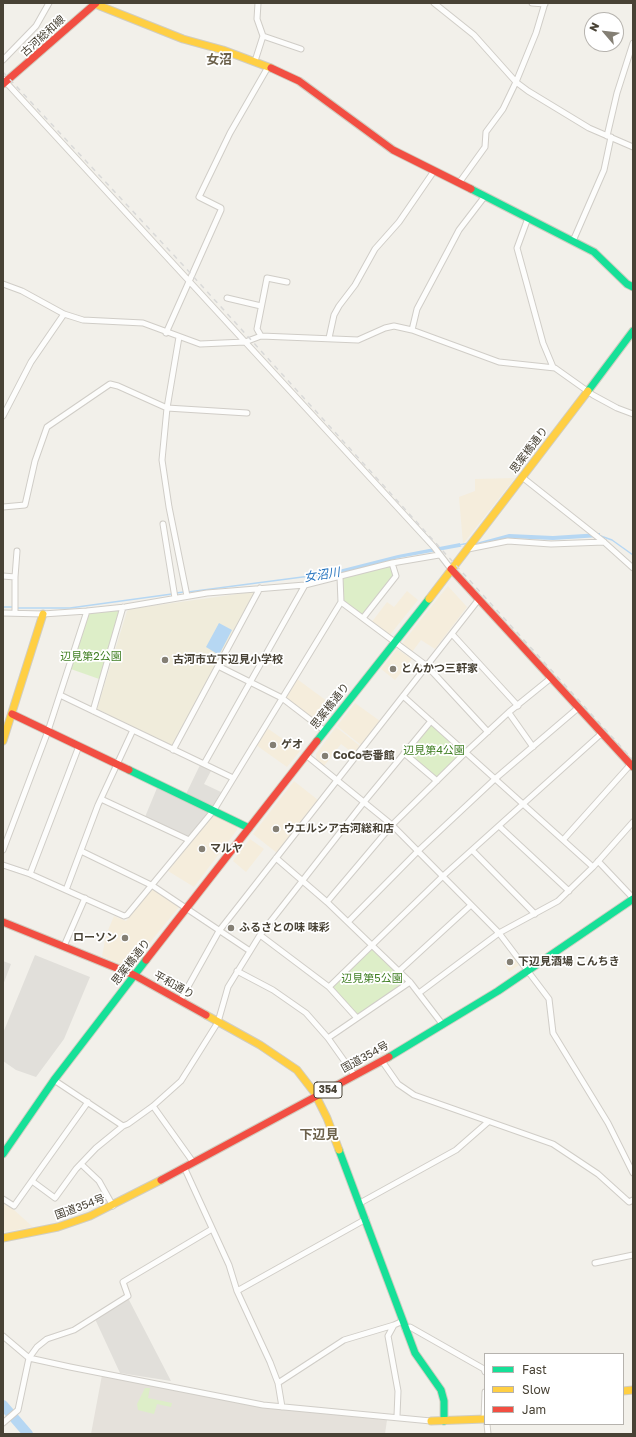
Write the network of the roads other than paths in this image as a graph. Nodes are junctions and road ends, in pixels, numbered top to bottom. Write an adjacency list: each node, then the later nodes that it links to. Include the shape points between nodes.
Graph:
1 (49, 3): 10 (street, via 36,26)
2 (95, 3): 11 (main road, via 183,39); 13 (main road, 古河総和線)
3 (258, 3): 7 (street, via 257,19)
4 (434, 3): 14 (street, via 474,35)
5 (532, 3): 6 (street)
6 (545, 4): 14 (street)
7 (263, 36): 9 (street); 11 (street)
8 (633, 43): 15 (street, via 617,93)
9 (301, 49)
10 (3, 60)
11 (255, 61): 12 (main road)
12 (268, 68): 17 (main road, via 299,81 393,150); 22 (street, via 230,133 199,197 222,210)
13 (4, 82): 22 (street)
14 (516, 82): 15 (street, via 589,128); 18 (street, via 503,109 486,132 485,147)
15 (609, 136): 16 (street); 21 (street, via 604,170)
16 (633, 147)
17 (434, 171): 18 (main road); 34 (street, via 399,222 376,249 339,306 334,315)
18 (459, 183): 19 (main road)
19 (485, 196): 20 (main road); 29 (street, via 459,230 449,248 416,309)
20 (528, 218): 21 (main road); 36 (street, via 517,248 543,342)
21 (573, 241): 25 (main road, via 594,252 626,284)
22 (190, 281): 31 (street); 35 (street)
23 (287, 282): 27 (street, via 267,278)
24 (3, 284): 28 (street, via 22,291)
25 (633, 287)
26 (228, 298): 27 (street)
27 (261, 306): 32 (street, via 257,329)
28 (64, 314): 31 (street, via 83,320 143,323); 41 (street, via 31,362)
29 (412, 330): 34 (street, via 394,326 358,340); 36 (street, via 499,362)
30 (633, 331): 37 (main road, 思案橋通り)
31 (166, 332): 33 (street)
32 (261, 336): 34 (street); 35 (street)
33 (179, 337): 35 (street, via 200,344); 38 (street)
34 (329, 338)
35 (245, 342): 49 (street)
36 (553, 367): 37 (street)
37 (587, 392): 40 (street); 42 (main road, 思案橋通り)
38 (167, 408): 39 (street); 43 (street, via 110,384 47,427 35,460 25,505); 48 (street, via 162,460)
39 (247, 413)
40 (633, 414)
41 (3, 416)
42 (522, 477): 45 (street); 46 (main road, 思案橋通り)
43 (3, 507)
44 (163, 524): 50 (street)
45 (602, 540): 46 (street, via 551,544 508,541); 52 (street)
46 (468, 547): 53 (main road, 思案橋通り)
47 (16, 551): 55 (street)
48 (178, 551): 50 (street); 59 (street)
49 (437, 551): 51 (street); 53 (street)
50 (168, 553): 60 (street)
51 (392, 563): 56 (street); 68 (street, via 396,576)
52 (633, 568)
53 (452, 569): 61 (main road); 70 (main road, 思案橋通り)
54 (3, 576): 55 (street)
55 (15, 577): 65 (street)
56 (340, 577): 57 (street); 62 (street)
57 (305, 584): 58 (street); 74 (street)
58 (260, 588): 59 (street); 71 (street)
59 (187, 596): 60 (street)
60 (175, 598): 63 (street)
61 (479, 599): 69 (street); 73 (main road)
62 (340, 602): 68 (street); 77 (street)
63 (123, 608): 64 (street); 80 (street)
64 (87, 611): 67 (street); 75 (street)
65 (15, 613): 66 (street); 67 (street)
66 (3, 614)
67 (43, 614): 82 (main road)
68 (363, 618): 70 (street)
69 (452, 634): 72 (street); 78 (street)
70 (395, 642): 72 (street); 86 (main road, 思案橋通り)
71 (218, 666): 74 (street); 92 (street)
72 (427, 666): 76 (street); 87 (street)
73 (551, 678): 78 (street); 79 (main road)
74 (250, 682): 77 (street); 97 (street)
75 (60, 695): 80 (street); 85 (street)
76 (403, 696): 83 (street); 101 (street)
77 (282, 698): 86 (street); 99 (street)
78 (518, 706): 81 (street)
79 (578, 708): 88 (main road); 91 (street)
80 (93, 711): 84 (street)
81 (509, 713): 87 (street); 91 (street)
82 (12, 714): 85 (main road); 89 (main road)
83 (431, 721): 93 (street); 94 (street)
84 (133, 730): 92 (street); 96 (street)
85 (48, 731): 90 (main road); 113 (street)
86 (325, 731): 95 (main road, 思案橋通り)
87 (488, 732): 93 (street)
88 (602, 733): 98 (main road); 105 (street)
89 (3, 741)
90 (79, 746): 96 (main road); 121 (street)
91 (533, 746): 100 (street)
92 (173, 750): 97 (street)
93 (466, 752): 100 (street); 102 (street)
94 (404, 753): 102 (street); 104 (street)
95 (306, 755): 101 (street); 110 (main road, 思案橋通り)
96 (117, 764): 103 (street); 106 (main road)
97 (204, 764): 99 (street)
98 (632, 765): 112 (street)
99 (233, 778): 106 (street)
100 (496, 778): 105 (street); 115 (street)
101 (337, 780): 104 (street); 117 (street)
102 (437, 781): 108 (street)
103 (101, 799): 111 (street); 116 (street)
104 (364, 802): 108 (street); 123 (street)
105 (524, 804): 109 (street); 112 (street)
106 (214, 810): 110 (main road); 111 (street)
107 (633, 822): 118 (street)
108 (392, 825): 115 (street); 129 (street)
109 (499, 826): 114 (street); 126 (street)
110 (249, 828): 131 (main road, 思案橋通り)
111 (189, 840): 124 (street)
112 (563, 840): 120 (street)
113 (3, 850)
114 (472, 850): 122 (street); 132 (street)
115 (418, 851): 122 (street); 134 (street)
116 (81, 852): 124 (street); 125 (street)
117 (276, 858): 123 (street); 135 (street)
118 (598, 861): 120 (street); 128 (street)
119 (3, 865): 121 (street)
120 (593, 867): 126 (street)
121 (30, 874): 125 (street)
122 (443, 876): 130 (street); 138 (street)
123 (303, 880): 129 (street); 137 (street)
124 (153, 886): 127 (street, via 124,916); 131 (street)
125 (66, 890): 127 (street)
126 (569, 891): 132 (street, via 558,901)
127 (85, 898): 139 (street)
128 (633, 899): 143 (main road, 国道354号 / 354)
129 (327, 902): 134 (street)
130 (472, 905): 136 (street); 142 (street)
131 (186, 908): 135 (street); 144 (main road, 思案橋通り)
132 (535, 914): 136 (street)
133 (3, 922): 139 (main road, 平和通り)
134 (348, 922): 138 (street)
135 (219, 931): 140 (street); 148 (street)
136 (499, 933): 143 (street); 147 (street)
137 (260, 935): 140 (street); 146 (street)
138 (372, 945): 142 (street); 146 (street)
139 (64, 946): 144 (main road, 平和通り)
140 (250, 951): 141 (street)
141 (237, 971): 150 (street, via 228,987); 152 (street, via 306,1013)
142 (399, 971): 145 (street)
143 (527, 971): 151 (main road, 国道354号 / 354); 165 (street, via 549,999 553,1033 608,1123)
144 (134, 975): 148 (main road, 平和通り); 155 (main road, 思案橋通り)
145 (410, 982): 147 (street); 149 (street)
146 (328, 987): 149 (street)
147 (419, 993): 151 (street)
148 (180, 1001): 150 (main road, 平和通り)
149 (357, 1018): 152 (street)
150 (218, 1022): 156 (main road, 平和通り, via 297,1070); 158 (street, via 181,1081)
151 (443, 1025): 153 (main road, 国道354号 / 354)
152 (328, 1038): 154 (street)
153 (382, 1061): 154 (main road, 国道354号 / 354); 159 (street, via 398,1084 414,1095)
154 (355, 1076): 156 (main road, 国道354号 / 354)
155 (54, 1080): 157 (street); 161 (main road, 思案橋通り)
156 (316, 1096): 162 (main road, 国道354号 / 354); 169 (main road, 平和通り)
157 (88, 1102): 160 (street); 166 (street)
158 (153, 1106): 160 (street); 162 (street)
159 (488, 1122): 168 (street, via 553,1144 598,1174 629,1202); 169 (street, via 456,1150)
160 (123, 1126): 163 (street)
161 (3, 1154)
162 (193, 1162): 164 (main road, 国道354号 / 354)
163 (81, 1164): 166 (street, via 55,1198); 170 (street, via 99,1181)
164 (184, 1167): 170 (main road, 国道354号 / 354); 172 (street)
165 (633, 1173)
166 (32, 1181): 167 (street, via 14,1206)
167 (3, 1198)
168 (633, 1200)
169 (360, 1203): 171 (main road, 平和通り)
170 (113, 1206): 173 (main road, 国道354号 / 354, via 58,1227)
171 (366, 1219): 176 (street); 177 (main road, 平和通り)
172 (212, 1230): 176 (street, via 229,1265); 181 (street, via 123,1282 128,1296 74,1330 47,1339)
173 (3, 1238)
174 (633, 1255): 175 (street)
175 (595, 1263)
176 (237, 1291): 183 (street)
177 (402, 1322): 178 (street); 179 (main road, 平和通り)
178 (394, 1325): 183 (street, via 344,1340); 185 (street, via 388,1336 398,1391)
179 (405, 1329): 182 (street, via 410,1327); 187 (main road, 平和通り, via 415,1353 440,1390 444,1401)
180 (3, 1336): 181 (street)
181 (29, 1358): 184 (street); 189 (street, via 18,1410)
182 (484, 1369)
183 (278, 1383): 184 (street)
184 (282, 1407): 185 (street)
185 (397, 1416): 186 (street)
186 (432, 1420): 187 (main road)
187 (444, 1421): 188 (main road)
188 (484, 1421)
189 (3, 1423)

